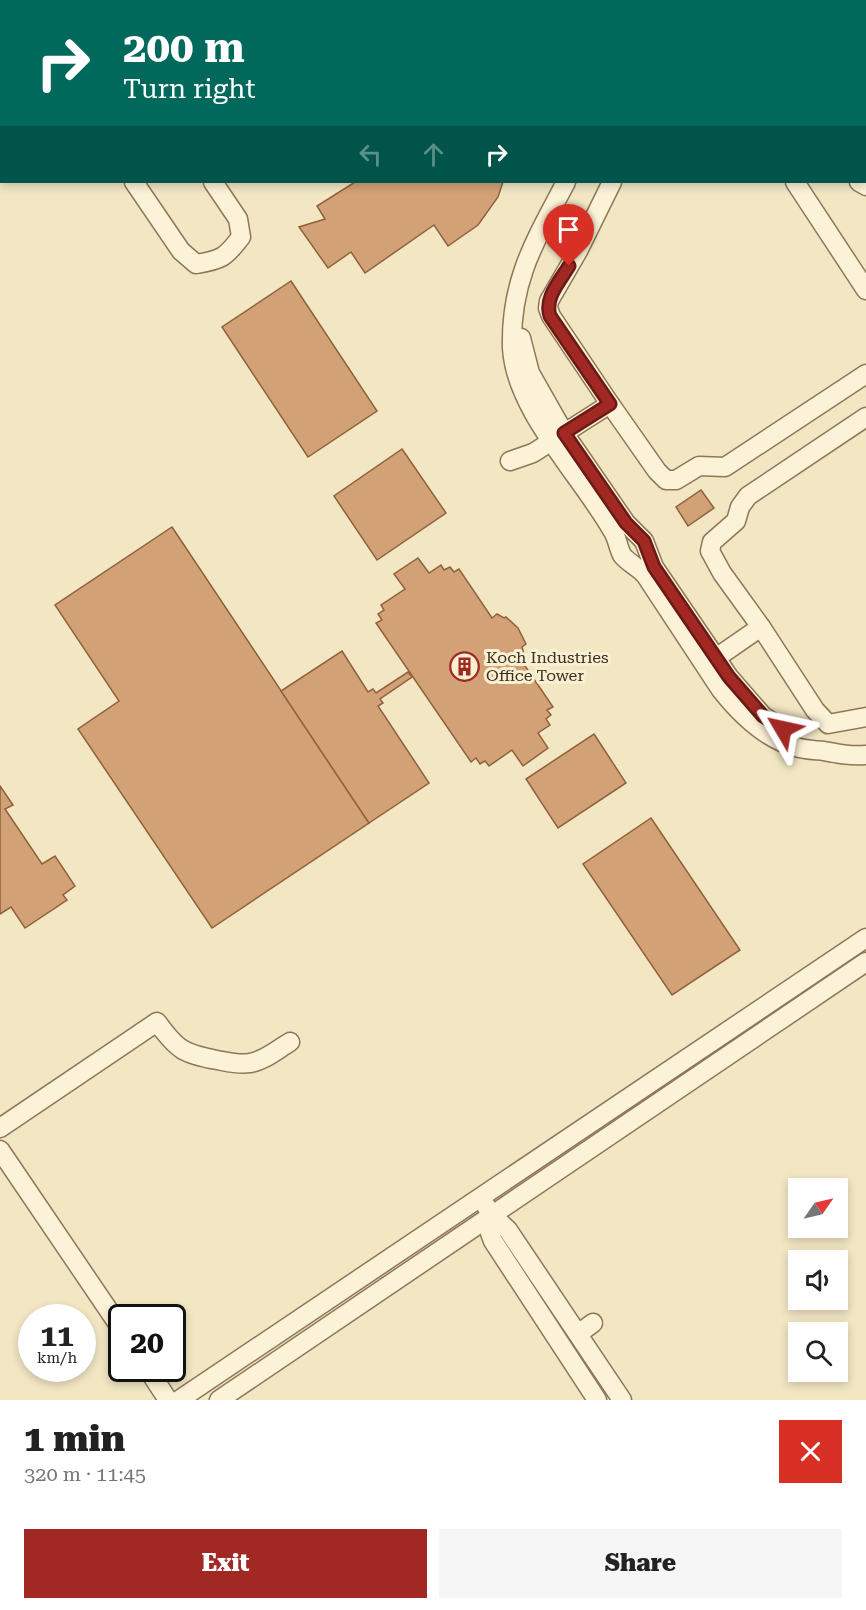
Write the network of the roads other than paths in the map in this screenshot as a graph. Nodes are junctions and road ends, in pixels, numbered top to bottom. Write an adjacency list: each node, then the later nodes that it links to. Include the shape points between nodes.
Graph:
1 (135, 183): 2 (lane, via 181,251 196,264 217,261 241,237 238,219)
2 (214, 183)
3 (565, 183): 10 (lane, via 528,254 516,292 515,316 530,373)
4 (612, 183): 8 (lane, via 548,308)
5 (796, 183): 6 (lane)
6 (865, 285)
7 (866, 374): 8 (lane, via 725,467 699,466 676,480 666,480 657,471)
8 (610, 404): 10 (lane)
9 (866, 417): 14 (lane, via 748,496 736,521 712,542 710,551 722,573)
10 (558, 437): 11 (lane, via 533,453); 12 (lane)
11 (510, 461)
12 (620, 527): 13 (lane, via 644,541); 13 (lane, via 623,556)
13 (649, 571): 15 (lane); 17 (lane, via 735,708 750,722 794,747)
14 (761, 627): 15 (lane); 16 (lane, via 828,724)
15 (716, 658): 17 (lane, via 763,716)
16 (866, 717)
17 (831, 752): 18 (lane)
18 (866, 755)
19 (866, 938): 21 (lane)
20 (866, 962): 22 (lane)
21 (766, 1004): 22 (lane); 26 (lane)
22 (778, 1022): 27 (lane)
23 (290, 1042): 24 (lane, via 266,1057 237,1064 192,1056 169,1039 158,1022)
24 (0, 1128)
25 (0, 1150): 28 (lane)
26 (480, 1196): 27 (lane); 33 (lane)
27 (492, 1215): 30 (lane, via 508,1230); 34 (lane); 35 (lane, via 493,1241)
28 (108, 1309)
29 (593, 1323): 30 (lane)
30 (578, 1334): 36 (lane)
31 (156, 1382): 32 (lane)
32 (168, 1400)
33 (178, 1400)
34 (219, 1400)
35 (597, 1400)
36 (622, 1400)

